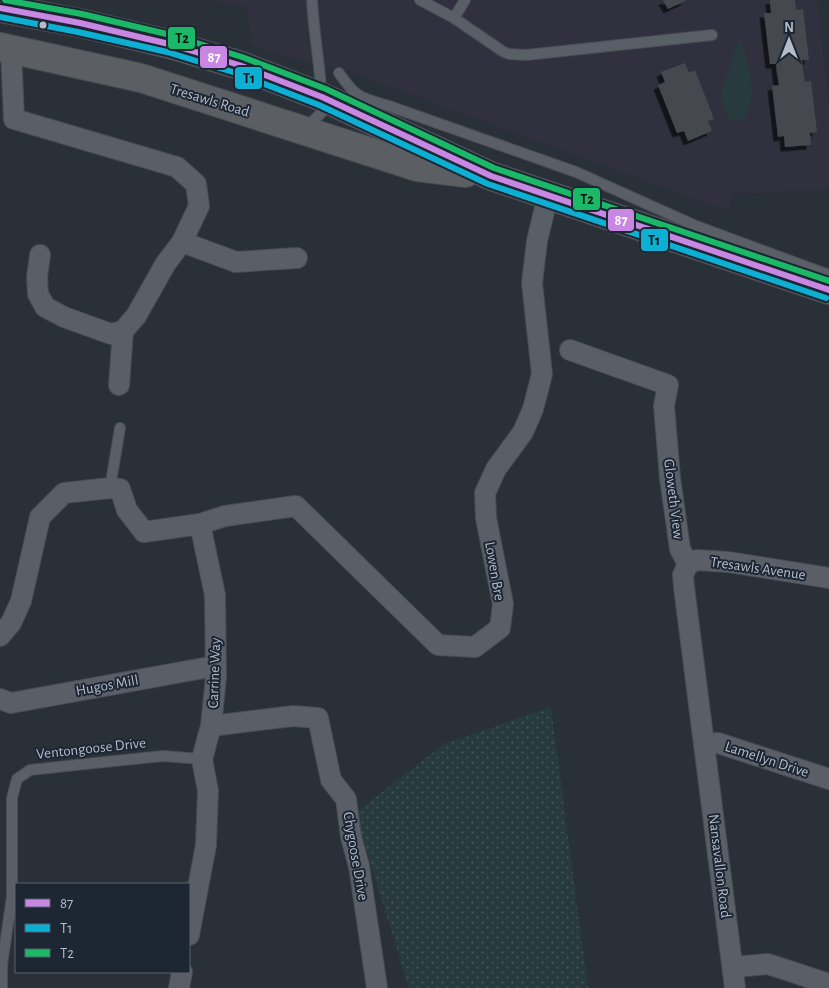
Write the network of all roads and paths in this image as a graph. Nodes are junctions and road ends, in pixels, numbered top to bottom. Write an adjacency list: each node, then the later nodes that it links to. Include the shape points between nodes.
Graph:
1 (312, 0): 9 (lane, via 321,77)
2 (420, 0): 5 (lane)
3 (466, 0): 5 (lane)
4 (0, 8): 9 (highway, Tresawls Road, via 169,44 239,65)
5 (454, 18): 6 (lane, via 509,54 526,55)
6 (712, 35)
7 (6, 48): 9 (highway, Tresawls Road); 12 (street, via 14,119 177,167 196,184 199,206)
8 (339, 73): 15 (lane, via 361,98 576,172 696,226)
9 (316, 113): 10 (highway, Tresawls Road); 10 (highway, Tresawls Road, via 417,167)
10 (491, 176): 11 (highway, Tresawls Road)
11 (548, 195): 16 (highway, Tresawls Road); 22 (street, Lowen Bre, via 532,283 542,374 523,432 496,468 485,493 486,518 502,604 500,628 475,648 438,645 296,506 225,516)
12 (182, 242): 14 (street, via 236,262); 17 (street, via 166,263 136,316)
13 (40, 255): 17 (street, via 36,276 38,294 45,307 111,334)
14 (296, 258)
15 (829, 275)
16 (829, 290)
17 (123, 331): 19 (street)
18 (570, 350): 23 (street, Gloweth View, via 668,385 664,406 670,478 680,549)
19 (120, 385)
20 (120, 428): 21 (lane)
21 (110, 488): 22 (street, via 120,490 127,510 144,532); 25 (street, via 64,493 40,517 20,601)
22 (200, 524): 26 (street, Carrine Way, via 215,595)
23 (688, 564): 24 (street, Tresawls Avenue, via 697,560 728,562); 29 (street, via 683,575 684,587)
24 (829, 578)
25 (0, 636)
26 (215, 666): 27 (street, Hugos Mill, via 10,703); 28 (street, Carrine Way)
27 (0, 699)
28 (211, 726): 30 (street, Carrine Way); 38 (street, Chygoose Drive, via 293,716 318,718 331,780 346,799)
29 (704, 744): 31 (street, Lamellyn Drive, via 718,743); 33 (street, Nansavallon Road)
30 (202, 759): 32 (street, Carrine Way, via 208,791 206,845); 36 (lane, Ventongoose Drive, via 163,756 85,764 30,770 17,779 12,798 12,896)
31 (829, 780)
32 (190, 930)
33 (733, 967): 35 (street, via 768,964); 39 (street, Nansavallon Road)
34 (182, 973): 37 (street)
35 (829, 984)
36 (2, 988)
37 (179, 988)
38 (377, 988)
39 (736, 988)

